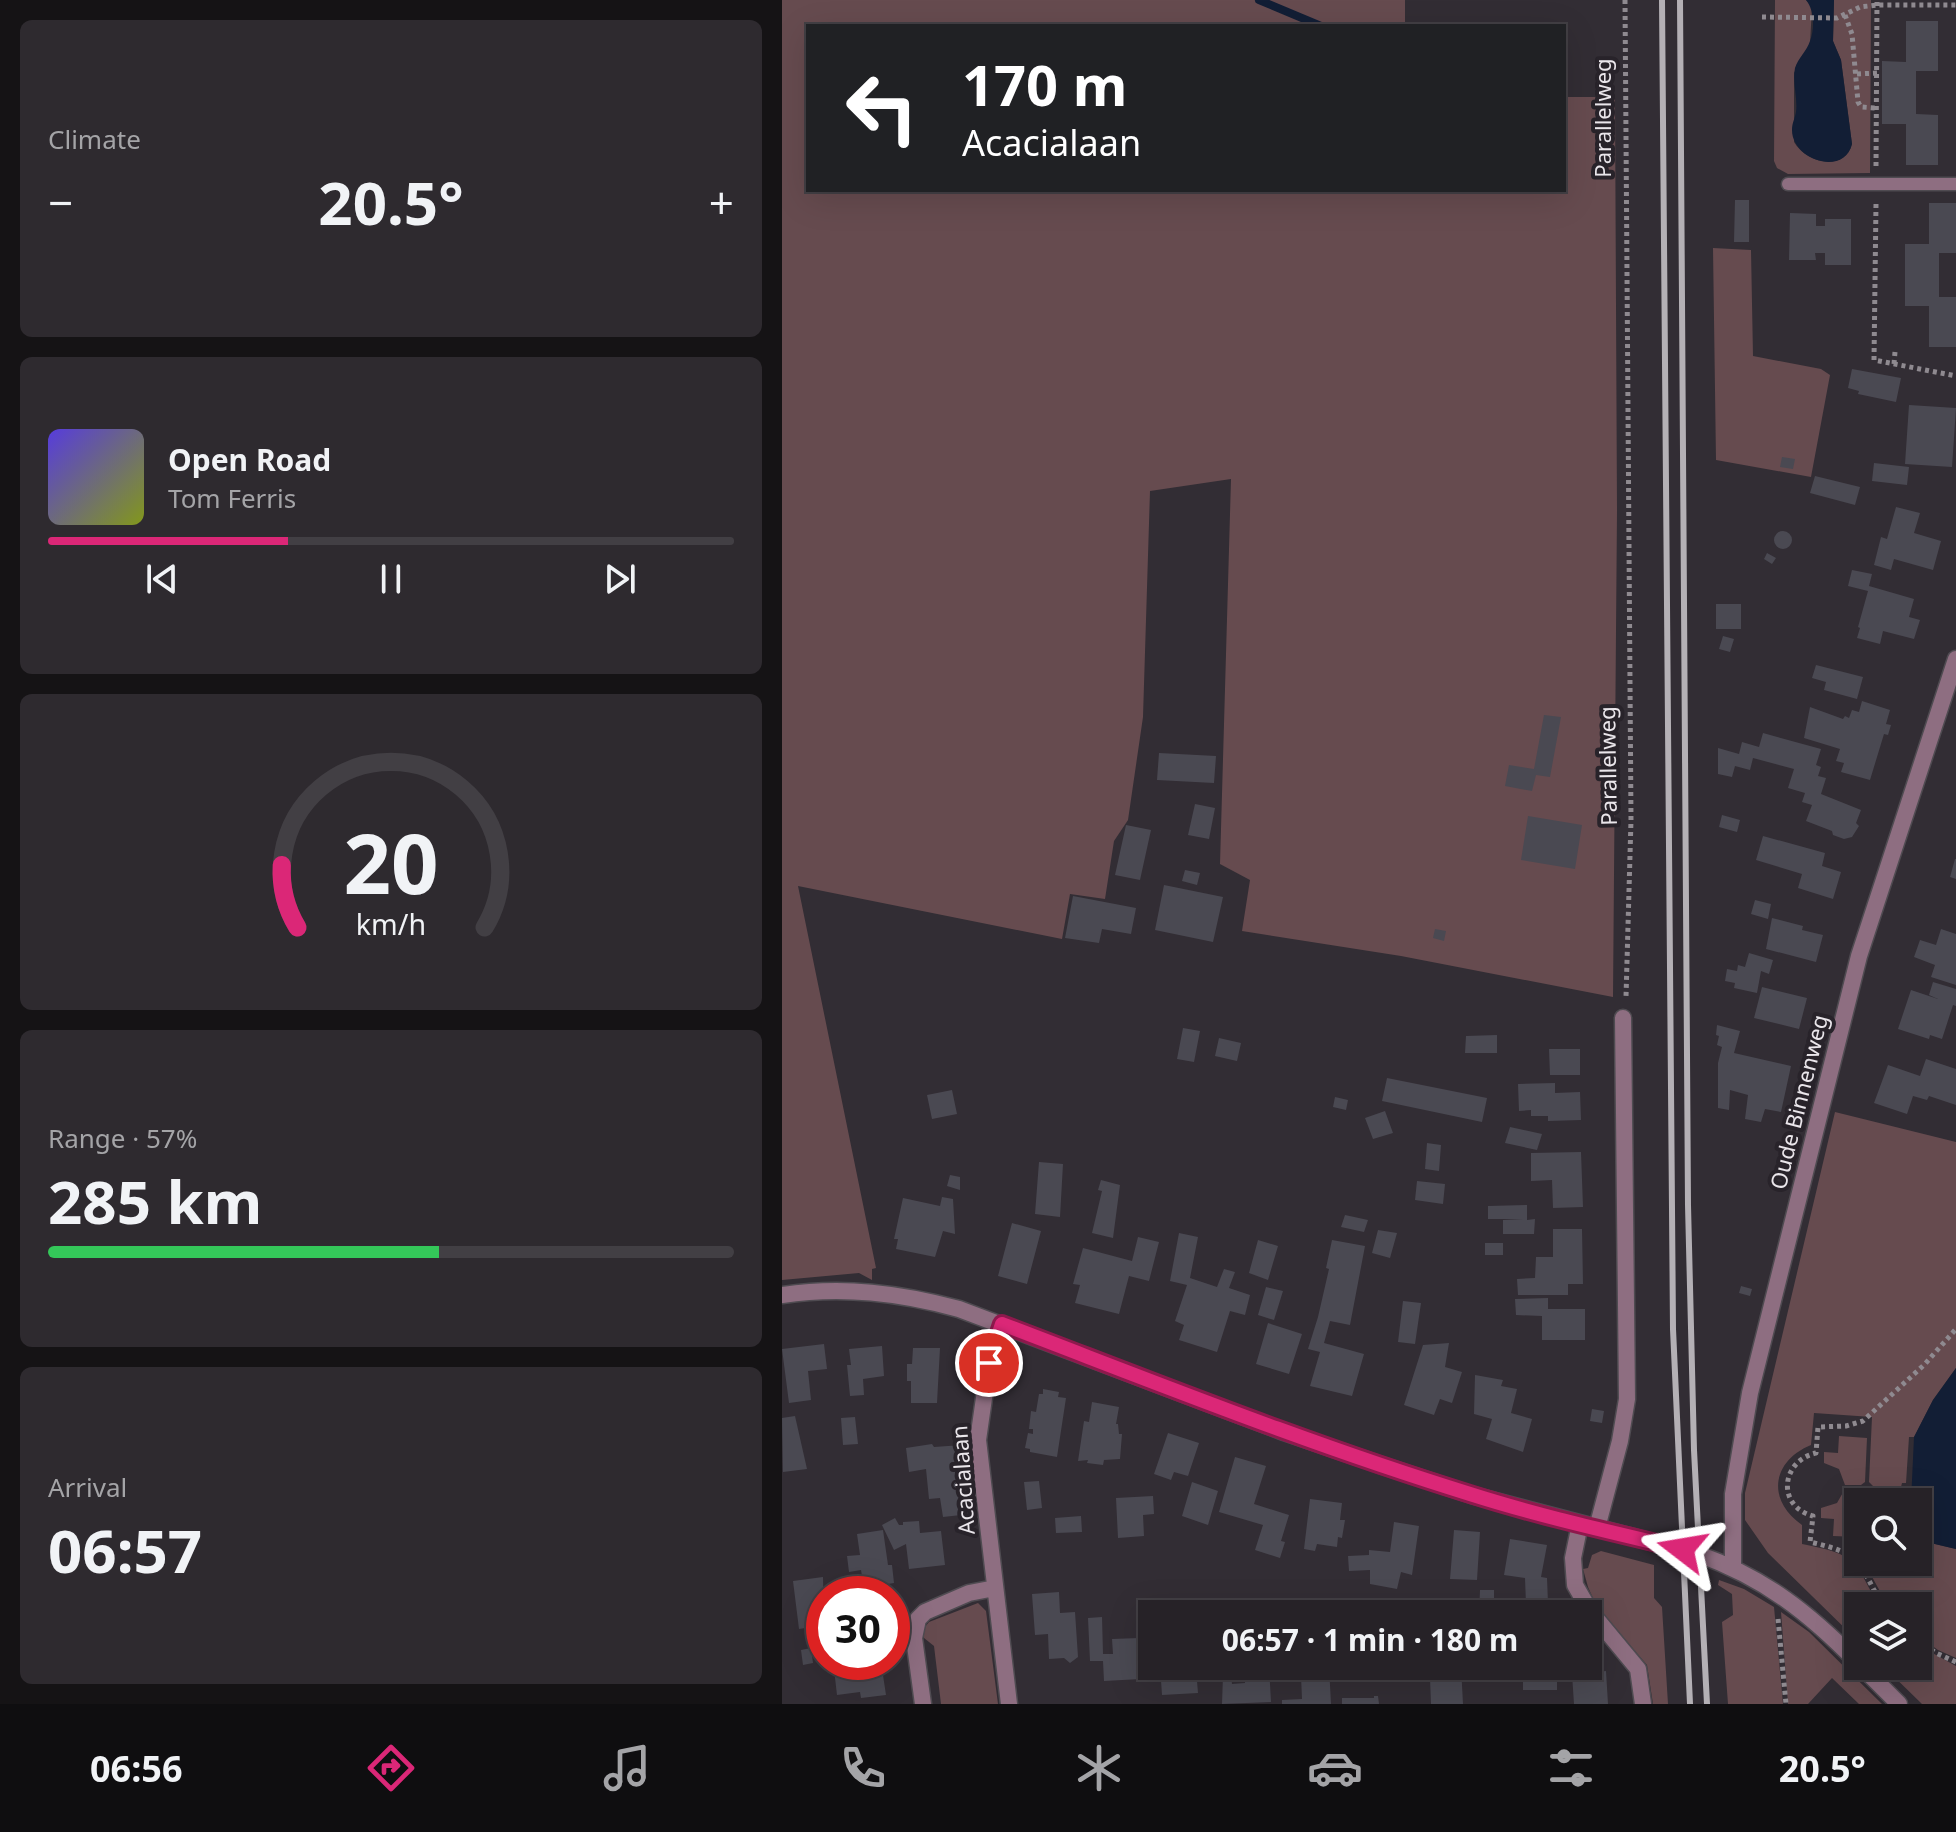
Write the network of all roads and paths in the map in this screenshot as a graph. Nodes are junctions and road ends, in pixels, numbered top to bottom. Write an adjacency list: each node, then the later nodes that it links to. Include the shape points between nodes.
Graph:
1 (1625, 0): 16 (path, Parallelweg, via 1631,820)
2 (1877, 2): 3 (path); 4 (path); 6 (path)
3 (1956, 5)
4 (1845, 15): 5 (path); 7 (path)
5 (1762, 17)
6 (1877, 73): 7 (path); 8 (path)
7 (1857, 74): 8 (path, via 1858,102)
8 (1876, 108): 10 (path)
9 (1788, 184): 10 (lane)
10 (1876, 184): 11 (lane); 13 (path, via 1874,360)
11 (1956, 184)
12 (1895, 352): 13 (path)
13 (1894, 364): 14 (path)
14 (1956, 376)
15 (1956, 659): 21 (street, Oude Binnenweg, via 1859,956 1772,1302 1733,1494)
16 (1623, 1018): 20 (street, via 1627,1399 1620,1441)
17 (782, 1295): 18 (street, via 885,1292)
18 (1002, 1324): 20 (street, via 1284,1432 1472,1495); 22 (street, Acacialaan, via 989,1363 978,1440)
19 (1956, 1329): 24 (path, via 1863,1421 1818,1427 1816,1453 1800,1459 1787,1478 1793,1505 1813,1516 1810,1542 1847,1552)
20 (1589, 1526): 21 (street); 31 (street, via 1573,1558 1575,1585 1638,1669)
21 (1733, 1566): 23 (street)
22 (995, 1588): 29 (street, via 969,1593 918,1619 913,1633); 30 (street, Acacialaan)
23 (1776, 1590): 25 (street); 32 (path)
24 (1875, 1592)
25 (1844, 1648)
26 (1932, 1650): 27 (path)
27 (1956, 1662)
28 (1876, 1680): 33 (street)
29 (923, 1704)
30 (1009, 1704)
31 (1643, 1704)
32 (1786, 1704)
33 (1899, 1704)

